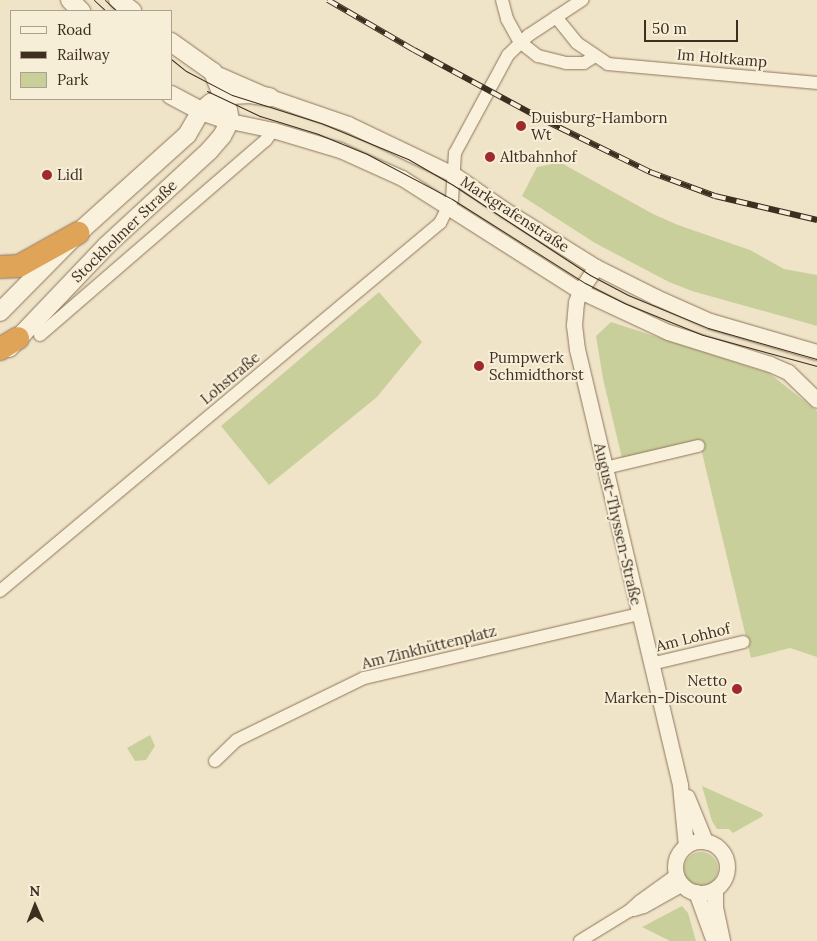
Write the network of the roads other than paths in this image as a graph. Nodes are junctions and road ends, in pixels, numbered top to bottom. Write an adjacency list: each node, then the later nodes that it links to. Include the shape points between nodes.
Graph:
1 (70, 0): 5 (main road)
2 (118, 0): 6 (main road)
3 (502, 0): 8 (street, via 507,19)
4 (582, 0): 7 (street)
5 (80, 10)
6 (131, 10)
7 (556, 17): 8 (street); 10 (street, Im Holtkamp, via 577,43)
8 (520, 42): 10 (street, via 538,56 566,63 584,63); 19 (street, Lohstraße, via 508,55 455,152)
9 (172, 43): 11 (main road)
10 (596, 56): 12 (street, Im Holtkamp, via 608,64)
11 (213, 72): 14 (street, Markgrafenstraße); 15 (main road)
12 (817, 83)
13 (172, 96): 16 (main road)
14 (270, 97): 15 (main road, Stockholmer Straße, via 250,94); 19 (street, Markgrafenstraße, via 348,124)
15 (222, 98): 16 (main road, Stockholmer Straße); 17 (main road)
16 (201, 111): 17 (main road); 21 (main road, Stockholmer Straße, via 187,135)
17 (230, 121): 18 (street, Markgrafenstraße); 27 (main road, Stockholmer Straße, via 209,151 106,246)
18 (273, 130): 20 (street, Markgrafenstraße, via 340,150 402,178); 26 (street, Stockholmer Straße, via 266,140)
19 (453, 174): 20 (street, Lohstraße); 22 (street, Markgrafenstraße, via 504,210)
20 (449, 207): 24 (street, Markgrafenstraße); 33 (street, Lohstraße, via 440,223)
21 (78, 233): 23 (highway, via 19,266); 25 (main road, Stockholmer Straße)
22 (596, 266): 24 (street, August-Thyssen-Straße); 28 (street, Markgrafenstraße, via 710,321)
23 (0, 267)
24 (580, 291): 30 (street, Markgrafenstraße, via 668,332 788,372); 32 (street, August-Thyssen-Straße, via 574,325 577,349)
25 (0, 312)
26 (40, 335)
27 (9, 344): 29 (main road, Stockholmer Straße)
28 (817, 352)
29 (0, 358)
30 (817, 400)
31 (698, 446): 32 (street)
32 (605, 468): 34 (street, August-Thyssen-Straße)
33 (0, 590)
34 (639, 614): 36 (street, August-Thyssen-Straße); 37 (street, Am Zinkhüttenplatz, via 364,678 237,740)
35 (743, 642): 36 (street, Am Lohhof)
36 (651, 664): 38 (street, August-Thyssen-Straße)
37 (215, 761)
38 (680, 785): 39 (street, August-Thyssen-Straße); 40 (street, August-Thyssen-Straße)
39 (704, 842): 40 (street); 42 (street, via 717,847 725,858 726,875)
40 (686, 846): 41 (street, via 677,858)
41 (685, 884): 42 (street); 43 (street, via 644,908 629,911); 44 (street)
42 (715, 889): 45 (street)
43 (580, 941)
44 (713, 941)
45 (722, 941)

